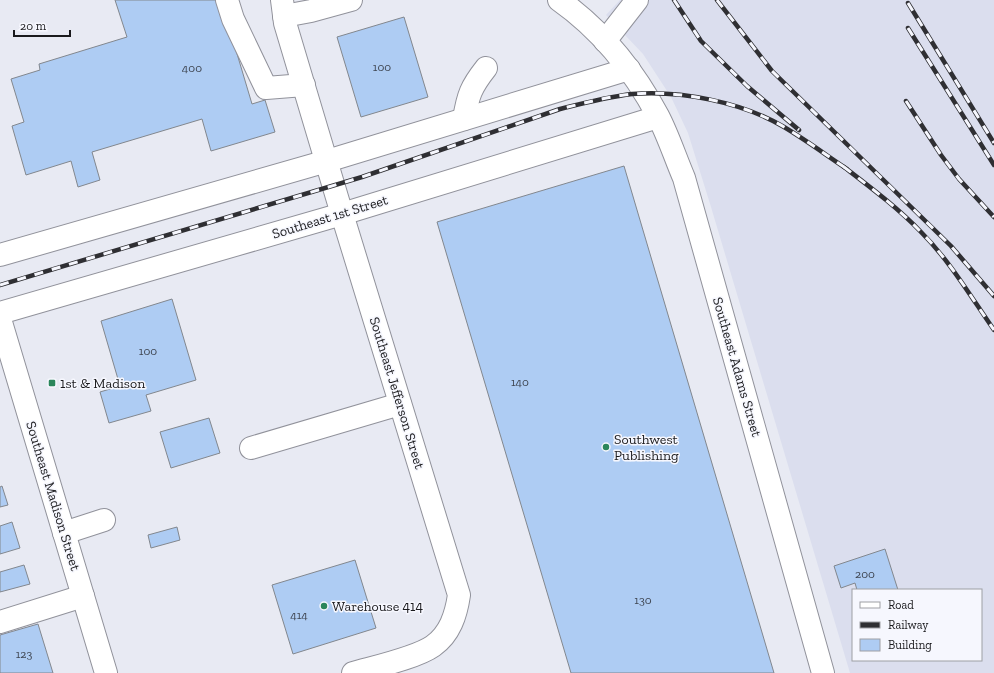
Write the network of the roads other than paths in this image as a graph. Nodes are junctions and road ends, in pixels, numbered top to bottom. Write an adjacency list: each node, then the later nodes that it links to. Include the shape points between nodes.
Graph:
1 (227, 0): 9 (street, via 233,19 266,88)
2 (351, 0): 5 (street, via 311,11)
3 (559, 0): 6 (street, Southeast Adams Street)
4 (637, 0): 6 (street)
5 (283, 8): 9 (street, Southeast Jefferson Street, via 285,23)
6 (605, 42): 8 (street, Southeast Adams Street)
7 (486, 68): 11 (street, via 474,83 468,97)
8 (629, 69): 10 (street, Southeast Adams Street); 11 (street)
9 (304, 85): 12 (street, Southeast Jefferson Street)
10 (658, 117): 13 (street, Southeast 1st Street); 25 (street, Southeast Adams Street, via 684,178)
11 (464, 119): 12 (street)
12 (327, 161): 13 (street, Southeast Jefferson Street); 14 (street)
13 (342, 214): 15 (street, Southeast 1st Street); 17 (street, Southeast Jefferson Street)
14 (0, 255)
15 (0, 313)
16 (0, 319): 20 (street, Southeast Madison Street)
17 (400, 404): 18 (street); 24 (street, Southeast Jefferson Street, via 459,595 458,607 448,630 433,646 420,653)
18 (250, 448)
19 (104, 520): 20 (street)
20 (64, 533): 21 (street, Southeast Madison Street)
21 (83, 596): 22 (street); 23 (street, Southeast Madison Street)
22 (0, 622)
23 (106, 673)
24 (353, 673)
25 (823, 673)

